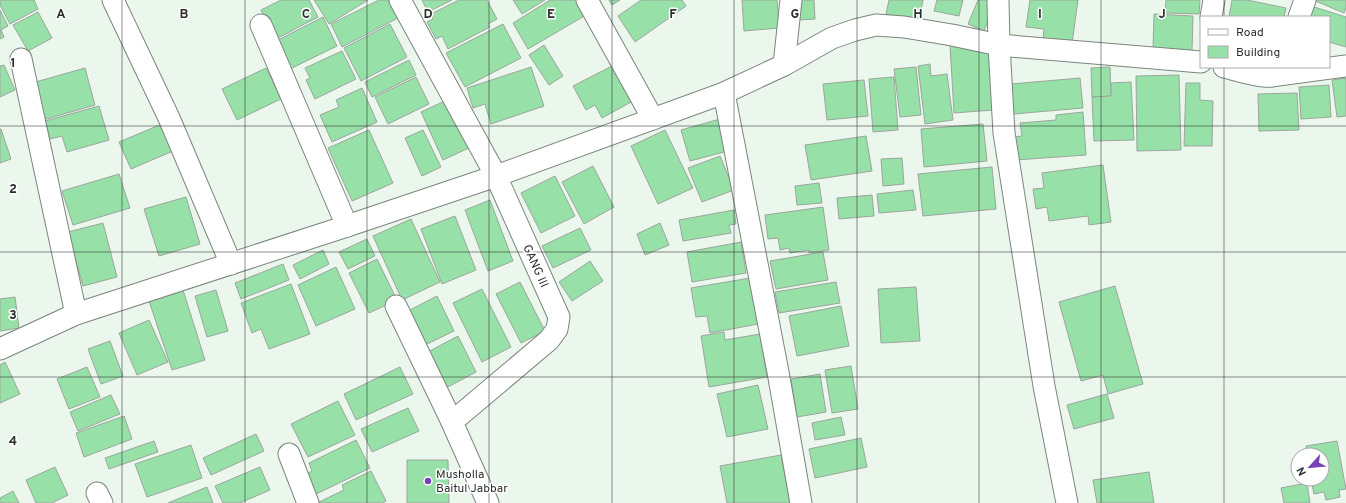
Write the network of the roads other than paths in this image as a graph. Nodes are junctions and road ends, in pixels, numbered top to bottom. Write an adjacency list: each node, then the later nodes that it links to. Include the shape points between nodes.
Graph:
1 (113, 0): 24 (street, via 169,118)
2 (400, 0): 22 (street, GANG III)
3 (587, 0): 21 (street)
4 (791, 0): 14 (street)
5 (998, 0): 11 (street)
6 (1214, 0): 8 (street)
7 (1305, 0): 9 (street)
8 (1211, 16)
9 (1299, 16)
10 (261, 25): 23 (street)
11 (999, 45): 13 (street); 14 (street, via 911,28 876,25 832,38); 33 (street, via 1004,133 1044,386)
12 (21, 59): 26 (street)
13 (1200, 62)
14 (784, 65): 20 (street)
15 (1346, 66): 16 (street)
16 (1330, 67)
17 (1228, 68): 19 (street, via 1259,75)
18 (1318, 68): 19 (street)
19 (1275, 71)
20 (724, 93): 21 (street); 32 (street)
21 (654, 119): 22 (street)
22 (496, 176): 23 (street); 28 (street, GANG III, via 559,317 557,329 548,340 459,416)
23 (347, 226): 24 (street)
24 (231, 264): 26 (street)
25 (396, 306): 28 (street)
26 (76, 314): 27 (street)
27 (0, 349)
28 (451, 420): 31 (street)
29 (289, 454): 30 (street)
30 (308, 503)
31 (488, 503)
32 (801, 503)
33 (1067, 503)

